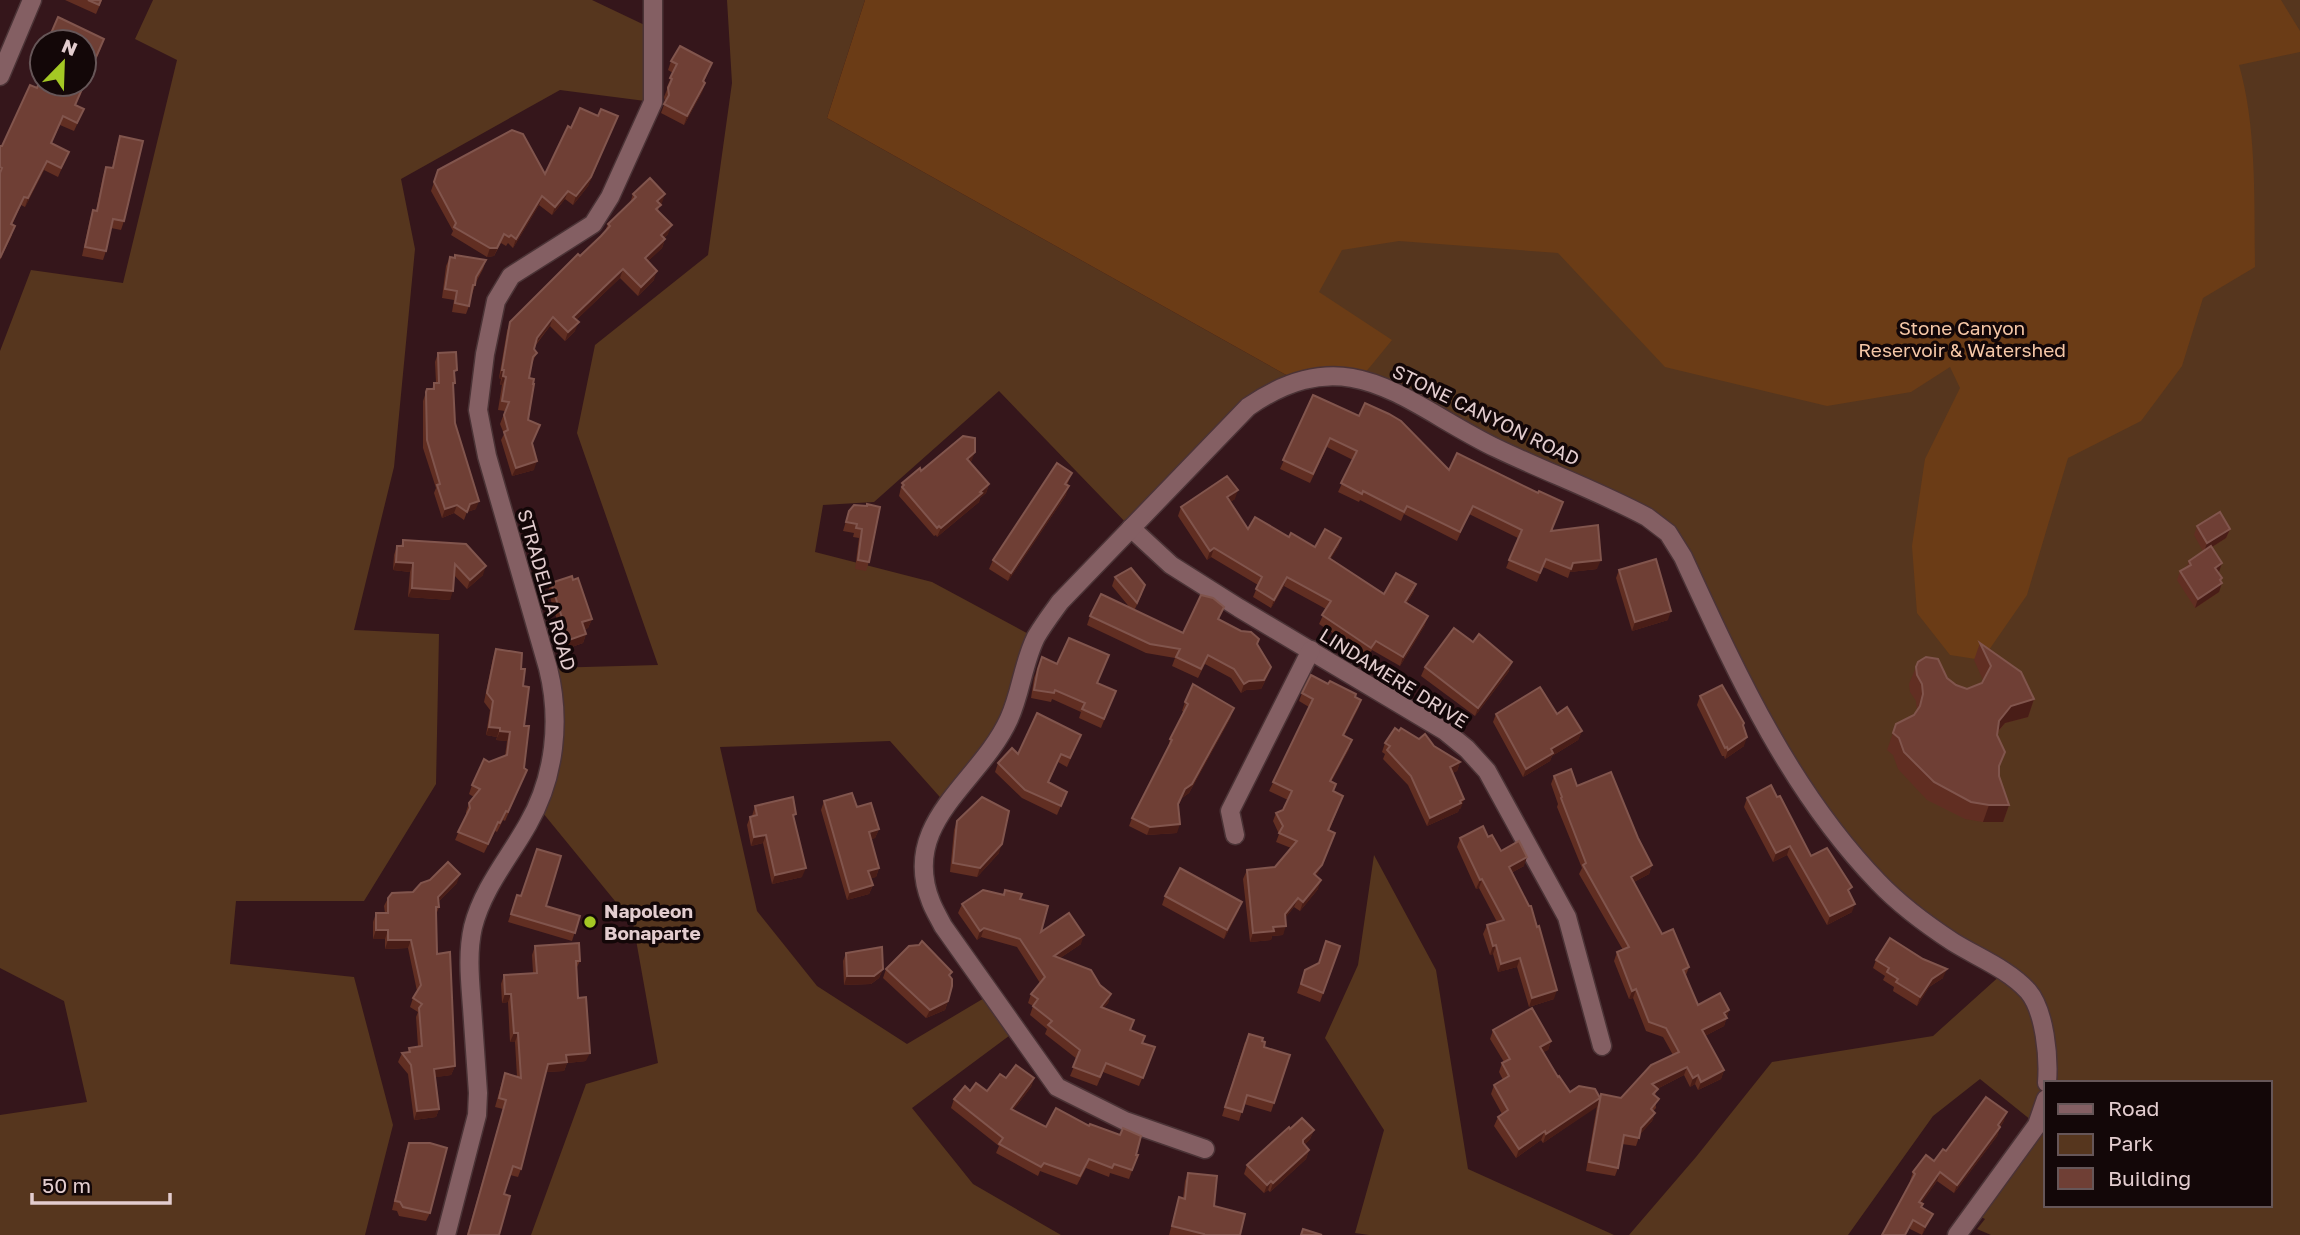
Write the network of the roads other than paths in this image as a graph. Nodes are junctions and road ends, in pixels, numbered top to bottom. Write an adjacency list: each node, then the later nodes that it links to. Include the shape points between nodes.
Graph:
1 (32, 0): 3 (street)
2 (653, 0): 11 (street, STRADELLA ROAD, via 653,102 610,197 593,224 511,276 496,301 485,354 478,410 548,668 555,724 538,807 488,890 473,929 469,970 477,1115)
3 (0, 76)
4 (1131, 528): 5 (street, LINDAMERE DRIVE, via 1171,565); 8 (street, STONE CANYON ROAD, via 1248,407 1297,381 1331,376 1361,378 1394,390 1495,447 1647,517 1668,533 1683,556 1770,737 1835,834 1911,911 2029,992 2041,1017); 10 (street, STONE CANYON ROAD, via 1060,602 1036,638 1009,720 939,816 926,840 923,868 931,902 943,926 1057,1087 1125,1121)
5 (1311, 650): 6 (street, via 1230,811); 7 (street, LINDAMERE DRIVE, via 1445,731 1487,771 1567,917)
6 (1236, 835)
7 (1602, 1046)
8 (2047, 1081)
9 (2044, 1106): 12 (street, via 2038,1125)
10 (1205, 1150)
11 (446, 1235)
12 (1957, 1235)

